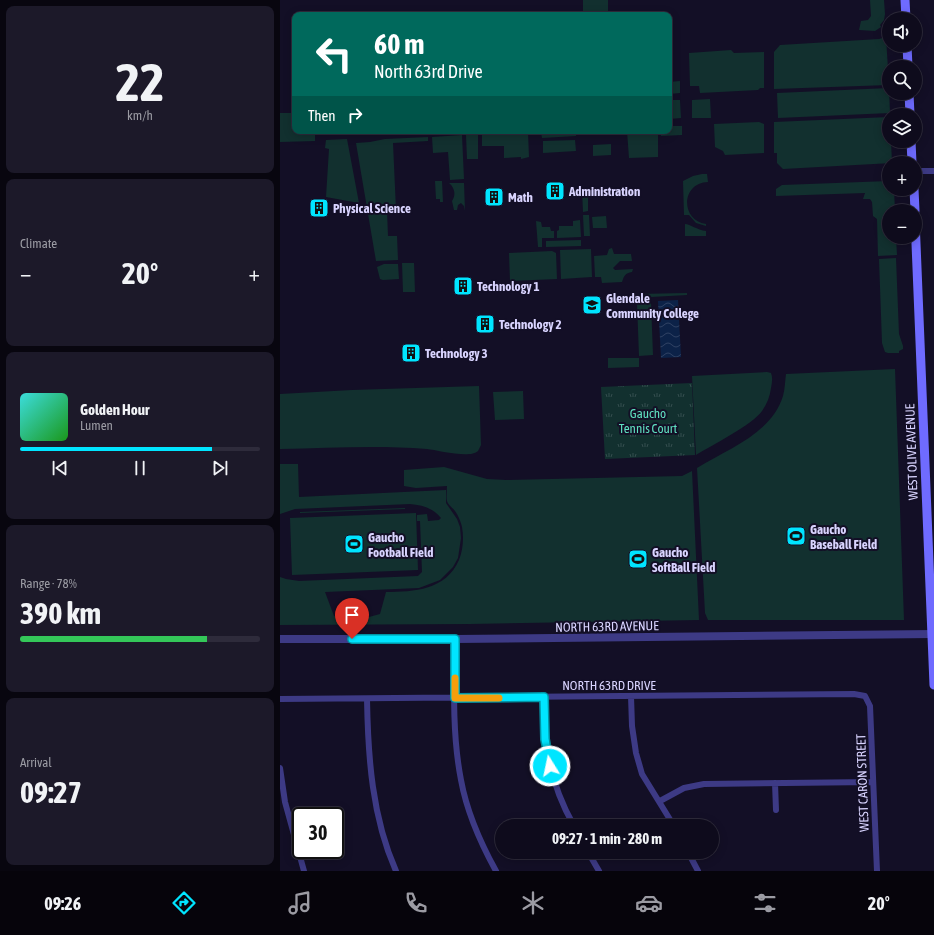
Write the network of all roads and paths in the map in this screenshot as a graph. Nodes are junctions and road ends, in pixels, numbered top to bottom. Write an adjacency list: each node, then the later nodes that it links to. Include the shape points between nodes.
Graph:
1 (905, 0): 2 (main road)
2 (906, 12)
3 (922, 171): 4 (street)
4 (934, 171)
5 (916, 244): 6 (main road, WEST OLIVE AVENUE)
6 (933, 634): 8 (street, NORTH 63RD AVENUE); 9 (main road, WEST OLIVE AVENUE)
7 (280, 639): 8 (street, NORTH 63RD AVENUE)
8 (455, 639): 13 (street)
9 (934, 685)
10 (631, 696): 11 (street, NORTH 63RD DRIVE); 12 (street, NORTH 63RD DRIVE); 19 (street, via 632,726 642,774)
11 (865, 696): 17 (street, WEST CARON STREET, via 870,706)
12 (544, 697): 13 (street, NORTH 63RD DRIVE); 21 (street, via 545,739 550,770 558,795)
13 (455, 698): 15 (street, NORTH 63RD DRIVE); 27 (street, via 461,780 478,836)
14 (280, 699): 15 (street, NORTH 63RD DRIVE)
15 (367, 699): 26 (street, via 367,735 375,806)
16 (280, 768): 25 (street, via 285,802)
17 (873, 782): 18 (street); 30 (street, WEST CARON STREET)
18 (775, 783): 19 (street, via 704,784 684,788); 20 (street)
19 (660, 801): 22 (street)
20 (776, 810)
21 (570, 819)
22 (670, 819)
23 (592, 859): 28 (street)
24 (692, 859): 29 (street)
25 (304, 871)
26 (396, 871)
27 (496, 871)
28 (599, 871)
29 (698, 871)
30 (877, 871)

